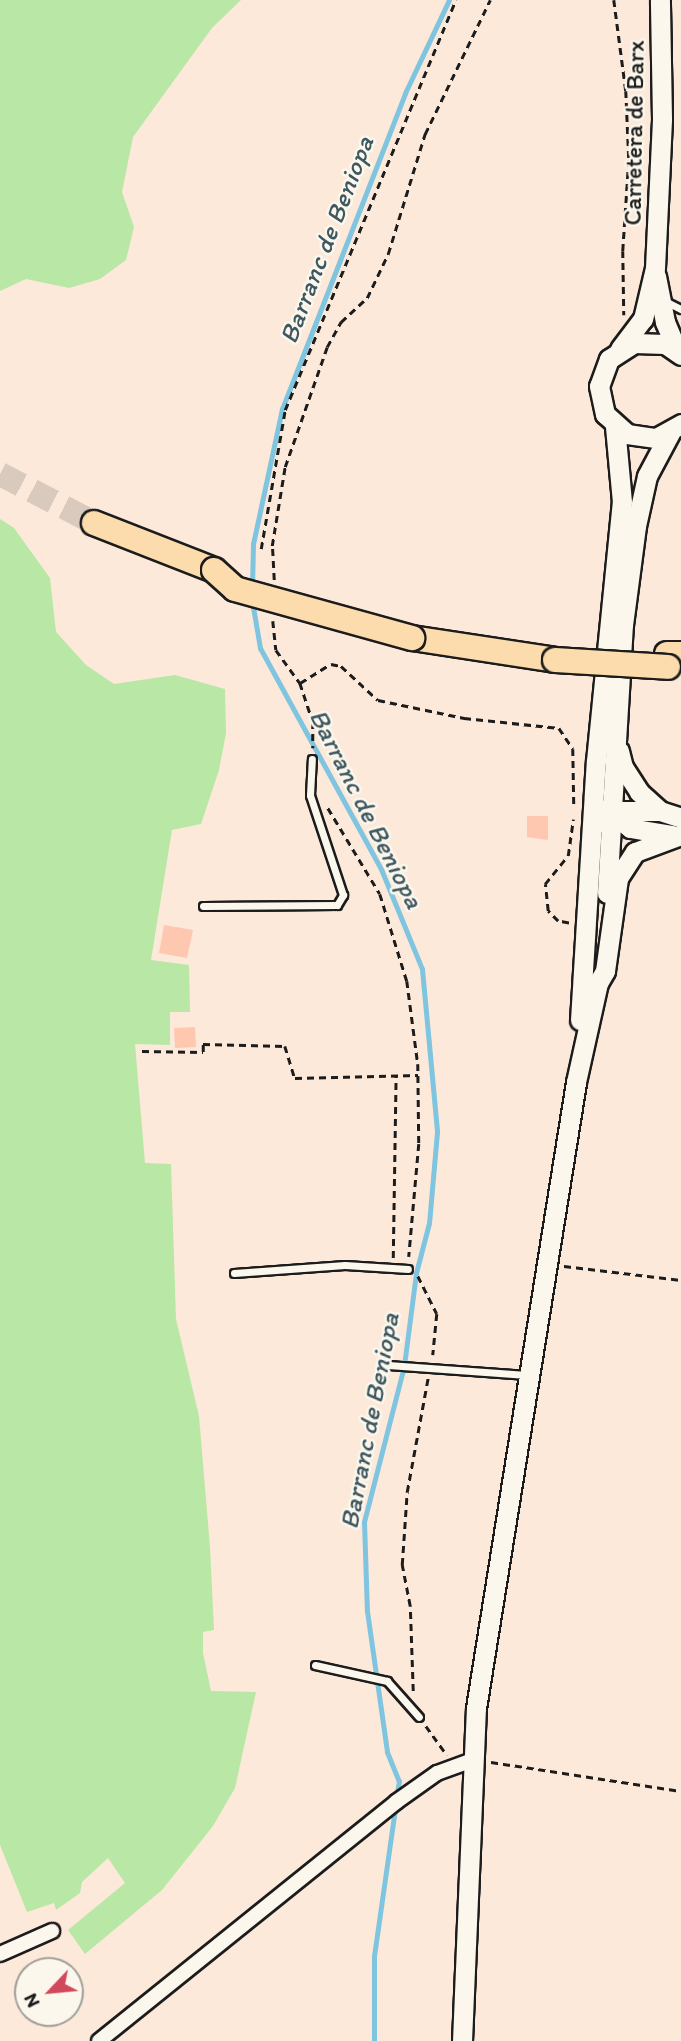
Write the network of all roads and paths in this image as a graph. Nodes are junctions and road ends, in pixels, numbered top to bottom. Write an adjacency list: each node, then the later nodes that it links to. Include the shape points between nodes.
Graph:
1 (456, 0): 15 (path, via 285,410)
2 (490, 0): 16 (path, via 425,134 388,254 367,298 341,322 327,347 285,467 272,546)
3 (614, 0): 8 (path, via 629,160 622,300)
4 (660, 0): 5 (street, Carretera de Barx, via 662,119)
5 (655, 268): 6 (street); 8 (street, via 643,319)
6 (661, 299): 7 (lane); 10 (street)
7 (681, 309)
8 (634, 334): 9 (street)
9 (620, 349): 10 (street, via 649,341); 11 (street, via 609,359 599,386 600,401)
10 (680, 354)
11 (615, 426): 12 (street, via 641,438); 14 (street, via 622,489)
12 (675, 429): 20 (street, via 648,476 636,526)
13 (94, 523): 18 (highway, bridge, via 214,570 235,589 414,631 555,653)
14 (620, 523): 24 (street, via 622,553 603,804); 27 (street, via 596,761)
15 (261, 549)
16 (274, 585)
17 (272, 618): 19 (path, via 276,650)
18 (674, 660)
19 (300, 683): 21 (path, via 313,722); 27 (path, via 331,664 341,666 378,700 564,733 573,749 570,842 568,856 545,884 545,900 558,921)
20 (616, 734): 23 (street, via 631,783); 24 (street)
21 (312, 759): 26 (lane, via 310,795 343,895 337,905)
22 (325, 804): 31 (path, via 369,871 389,914 407,981)
23 (660, 811): 24 (street, via 633,809); 25 (street)
24 (610, 816): 25 (street, via 630,828); 28 (street, via 602,820 592,943); 29 (street)
25 (681, 830): 29 (street, via 635,852 625,863 618,878 605,971)
26 (203, 906)
27 (586, 926): 28 (street)
28 (585, 957): 33 (street)
29 (598, 983): 33 (street)
30 (142, 1051): 32 (path, via 204,1052 203,1044 285,1046 295,1078)
31 (418, 1075): 32 (path); 36 (path, via 418,1156)
32 (397, 1076): 35 (path)
33 (576, 1082): 34 (street)
34 (547, 1264): 38 (path); 41 (street)
35 (393, 1266): 36 (lane); 37 (lane)
36 (408, 1269): 40 (path, via 425,1285 438,1314)
37 (234, 1273)
38 (681, 1280)
39 (388, 1365): 40 (lane)
40 (430, 1368): 41 (lane); 43 (path, via 407,1492 402,1565)
41 (528, 1375): 44 (street)
42 (315, 1665): 43 (lane, via 387,1681)
43 (419, 1717): 44 (path)
44 (464, 1763): 45 (path); 48 (street, via 396,1802); 49 (street)
45 (681, 1791)
46 (52, 1931): 47 (street)
47 (0, 1954)
48 (99, 2041)
49 (462, 2041)

